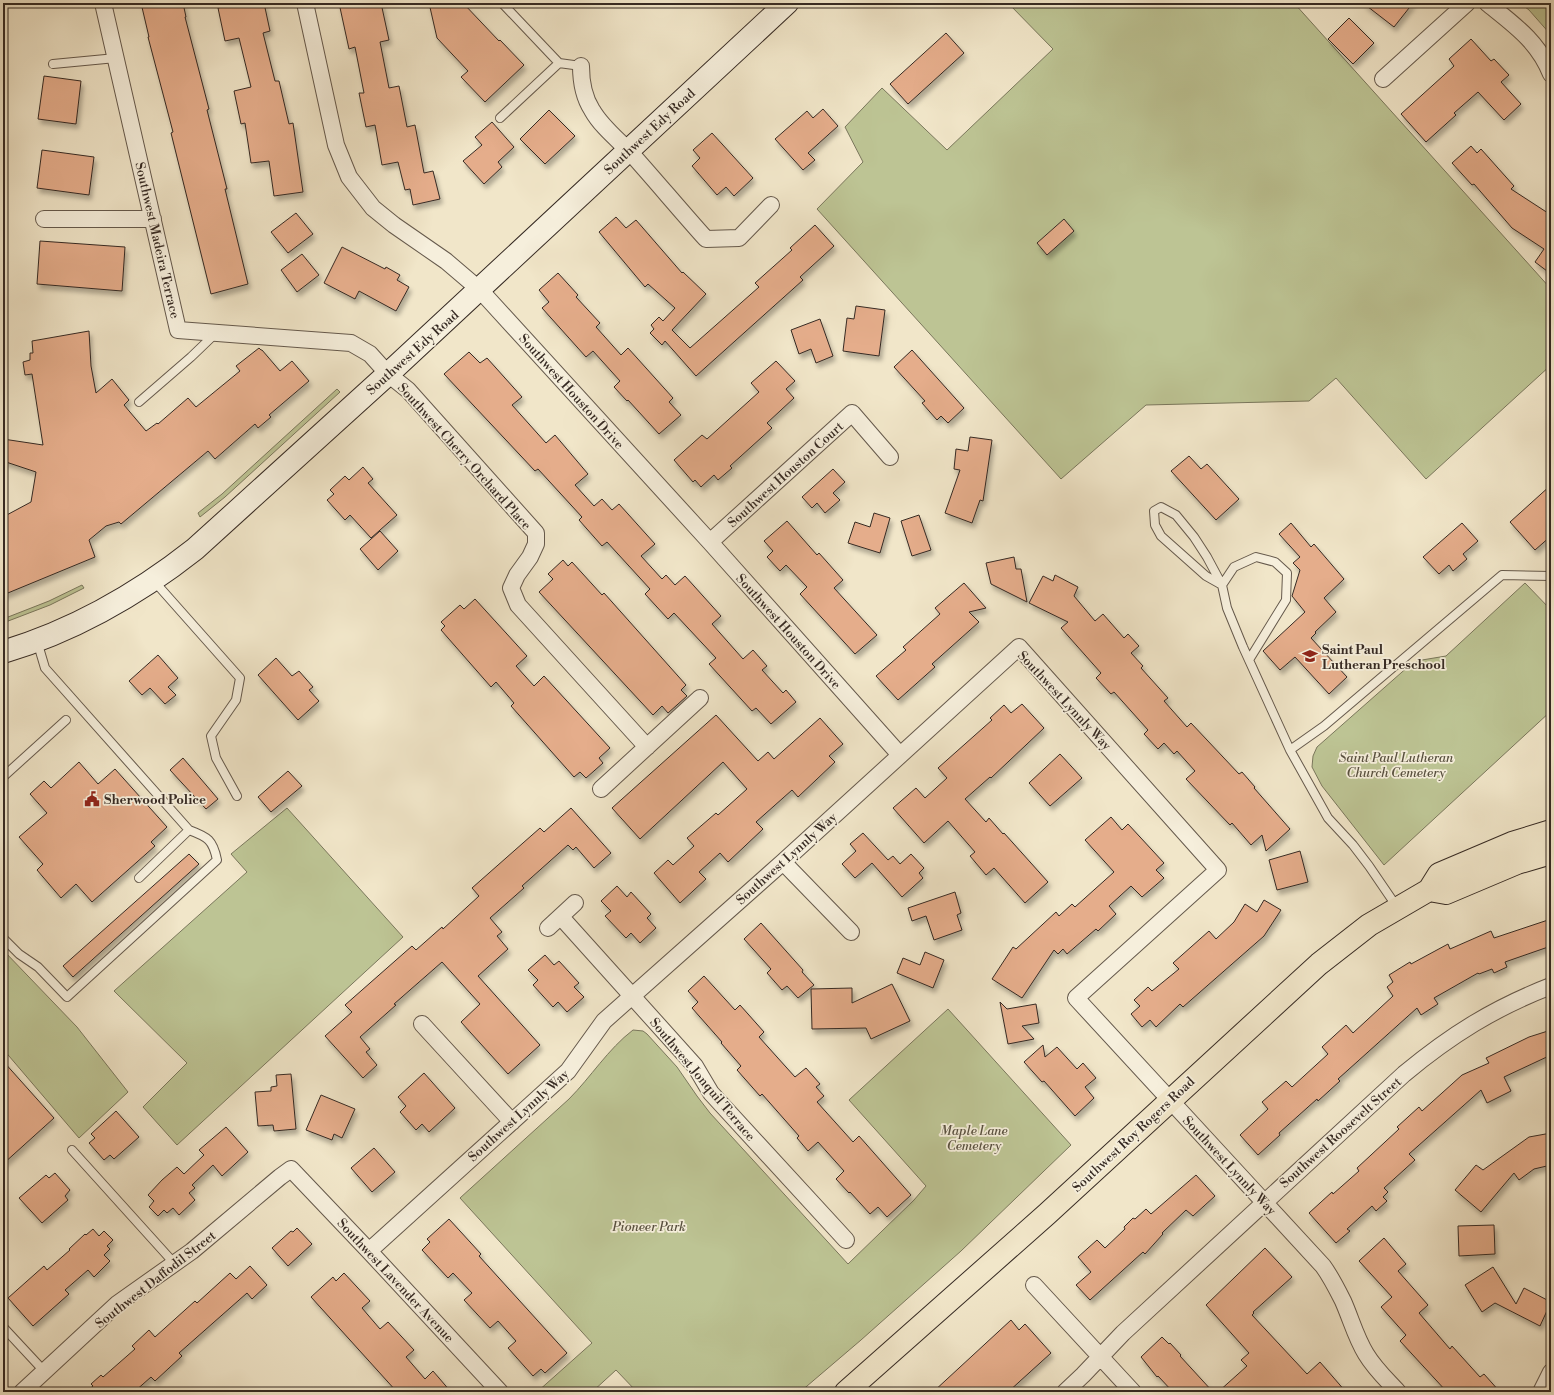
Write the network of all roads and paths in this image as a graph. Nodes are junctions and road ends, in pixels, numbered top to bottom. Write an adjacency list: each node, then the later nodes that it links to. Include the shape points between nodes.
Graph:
1 (103, 3): 7 (street, Southwest Madeira Terrace)
2 (305, 3): 18 (street, Southwest Houston Drive, via 336,145 349,177 373,208 446,261)
3 (502, 3): 8 (lane)
4 (787, 3): 14 (main road, Southwest Edy Road)
5 (1467, 3): 12 (street)
6 (1487, 3): 11 (street, via 1524,33 1541,54)
7 (116, 58): 9 (lane); 17 (street, Southwest Madeira Terrace)
8 (559, 63): 10 (lane); 13 (lane)
9 (53, 64)
10 (581, 66): 14 (street, via 583,90 591,109)
11 (1551, 74)
12 (1383, 79)
13 (500, 118)
14 (628, 151): 15 (street, via 706,240 739,238); 18 (main road, Southwest Edy Road)
15 (771, 205)
16 (44, 219): 17 (street)
17 (153, 219): 19 (street, Southwest Madeira Terrace, via 178,330)
18 (480, 290): 20 (main road, Southwest Edy Road); 23 (street, Southwest Houston Drive)
19 (216, 332): 20 (street, Southwest Madeira Terrace, via 351,343 370,354); 21 (lane)
20 (388, 374): 25 (main road, Southwest Edy Road, via 195,549); 32 (street, Southwest Cherry Orchard Place, via 408,390 536,533 536,544 511,588 518,604)
21 (139, 402)
22 (890, 457): 23 (street, Southwest Houston Court, via 852,413)
23 (710, 542): 34 (street, Southwest Houston Drive)
24 (1551, 576): 33 (lane, via 1502,575 1324,726)
25 (153, 580): 27 (main road, Southwest Edy Road, via 123,600); 37 (lane, via 240,678 236,700 210,736 216,758)
26 (1222, 585): 26 (lane, via 1207,557 1176,515 1161,507 1154,511 1155,525 1161,536 1206,576); 29 (lane, via 1227,608); 29 (lane, via 1234,567 1256,557 1275,562 1287,572 1286,600)
27 (37, 640): 28 (main road, Southwest Edy Road); 38 (lane, via 45,668)
28 (3, 652)
29 (1249, 660): 33 (lane)
30 (700, 698): 32 (street)
31 (66, 720): 35 (lane)
32 (647, 747): 36 (street)
33 (1290, 750): 45 (lane, via 1328,818 1353,845)
34 (900, 755): 41 (street, Southwest Lynnly Way); 53 (street, Southwest Lynnly Way, via 1019,647 1218,870 1076,998)
35 (3, 777)
36 (601, 789)
37 (237, 796)
38 (190, 830): 42 (lane); 49 (lane, via 204,836 214,846 217,860 66,997 38,967 18,954)
39 (1551, 831): 43 (main road, Southwest Roy Rogers Road, via 1512,843 1439,874)
40 (1551, 853): 43 (main road, via 1517,863 1446,893)
41 (783, 862): 48 (street); 51 (street, Southwest Lynnly Way)
42 (139, 878)
43 (1429, 890): 45 (main road, Southwest Roy Rogers Road)
44 (575, 903): 46 (street)
45 (1397, 908): 53 (main road, Southwest Roy Rogers Road, via 1369,925 1319,964)
46 (560, 917): 47 (street); 51 (street, Southwest Jonquil Terrace)
47 (548, 928)
48 (852, 932)
49 (3, 938)
50 (1551, 986): 57 (street, Southwest Roosevelt Street, via 1481,1018 1433,1050)
51 (632, 996): 54 (street, Southwest Lynnly Way, via 604,1021 568,1071); 58 (street, Southwest Jonquil Terrace, via 694,1066 711,1093)
52 (422, 1024): 54 (street)
53 (1170, 1100): 57 (street, Southwest Lynnly Way); 68 (main road, Southwest Roy Rogers Road, via 1047,1214)
54 (512, 1122): 59 (street, Southwest Lynnly Way)
55 (72, 1150): 60 (lane)
56 (291, 1169): 59 (street, Southwest Lavender Avenue); 60 (street, Southwest Daffodil Street)
57 (1264, 1202): 63 (street, Southwest Roosevelt Street, via 1123,1332); 71 (street, Southwest Lynnly Way, via 1323,1266 1343,1301 1366,1354)
58 (846, 1240)
59 (369, 1251): 67 (street, Southwest Lavender Avenue)
60 (174, 1263): 64 (street, Southwest Daffodil Street, via 117,1304)
61 (1034, 1285): 63 (street)
62 (3, 1327): 64 (lane)
63 (1101, 1356): 69 (street, Southwest Roosevelt Street); 70 (street)
64 (44, 1371): 66 (street, Southwest Daffodil Street)
65 (1551, 1372): 72 (street)
66 (22, 1392)
67 (500, 1392)
68 (846, 1392)
69 (1065, 1392)
70 (1133, 1392)
71 (1398, 1392)
72 (1541, 1392)

